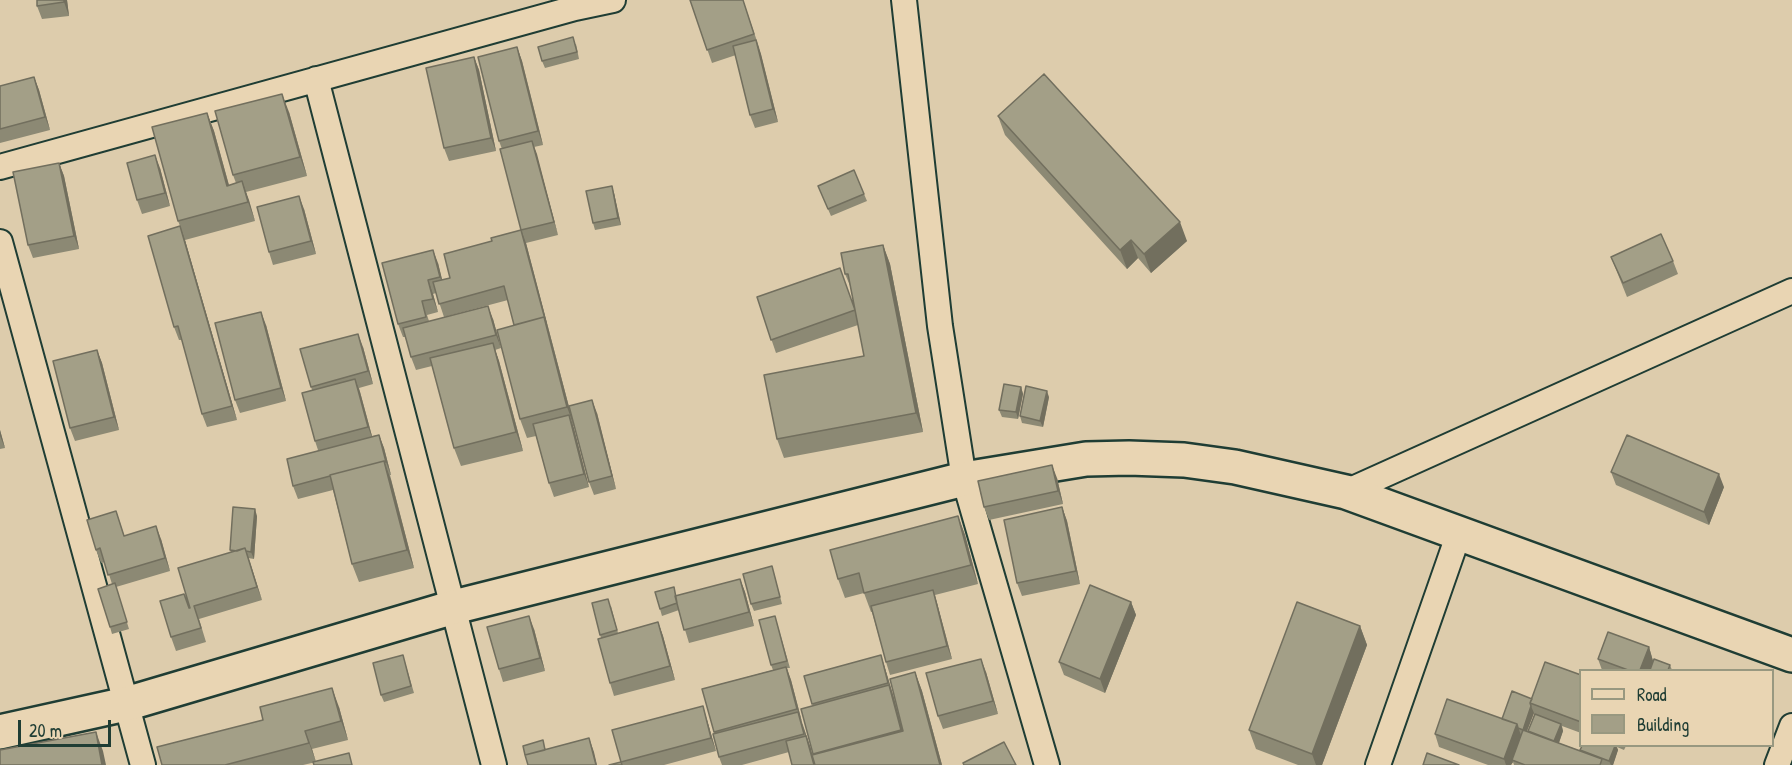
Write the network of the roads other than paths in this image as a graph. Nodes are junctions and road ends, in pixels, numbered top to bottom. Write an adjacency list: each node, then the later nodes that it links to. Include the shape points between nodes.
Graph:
1 (613, 0): 3 (street)
2 (904, 0): 8 (street, via 940,326)
3 (575, 4): 4 (street)
4 (316, 79): 5 (street); 11 (street)
5 (0, 166)
6 (0, 242): 13 (street)
7 (1792, 291): 9 (street)
8 (964, 479): 9 (street, via 1086,459 1129,458 1235,467); 11 (street); 18 (street)
9 (1346, 492): 10 (street)
10 (1459, 533): 12 (street); 19 (street)
11 (454, 606): 13 (street); 17 (street)
12 (1792, 655)
13 (126, 704): 15 (street); 16 (street)
14 (1792, 726): 20 (street)
15 (0, 732)
16 (143, 765)
17 (494, 765)
18 (1047, 765)
19 (1378, 765)
20 (1777, 765)

